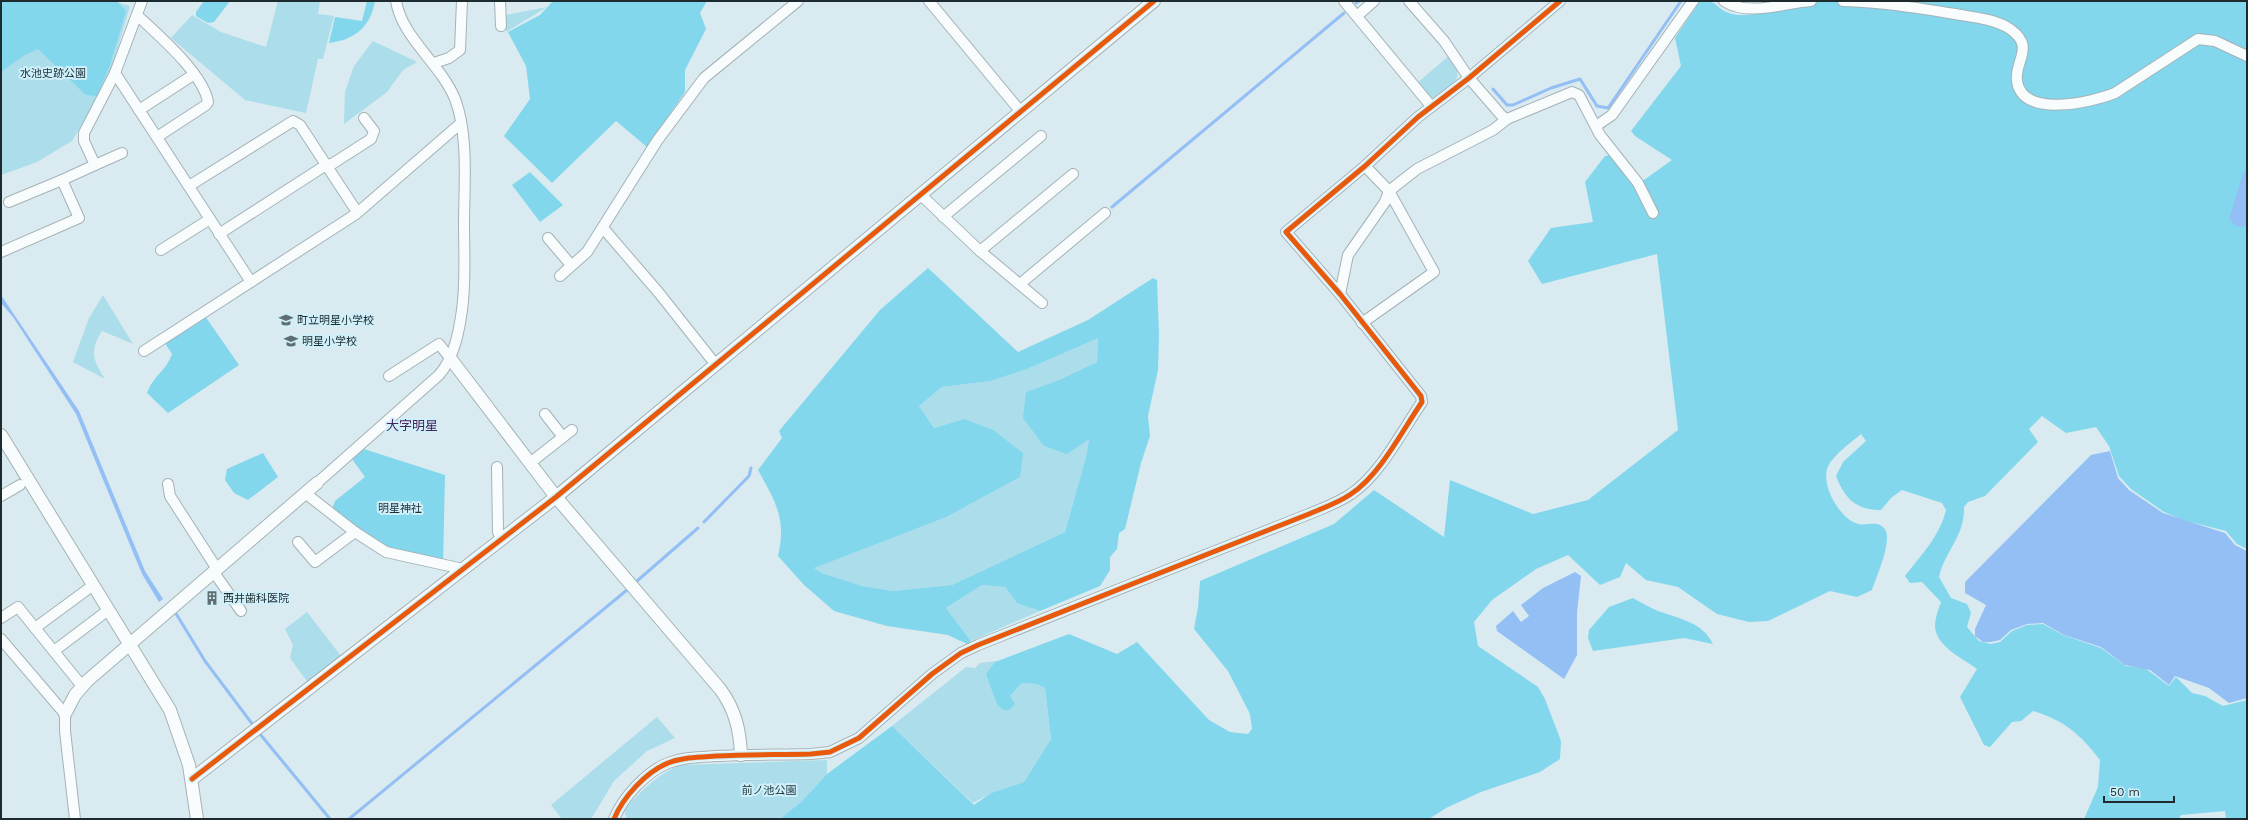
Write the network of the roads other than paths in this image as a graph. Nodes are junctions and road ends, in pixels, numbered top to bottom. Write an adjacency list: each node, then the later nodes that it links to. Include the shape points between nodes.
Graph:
1 (142, 1): 16 (street)
2 (396, 1): 20 (street, via 403,22)
3 (462, 1): 20 (street, via 460,50 449,58)
4 (500, 1): 18 (street)
5 (798, 1): 48 (street, via 704,78 657,141)
6 (929, 1): 26 (street)
7 (1154, 1): 26 (street)
8 (1344, 1): 17 (street)
9 (1374, 1): 17 (street)
10 (1409, 1): 23 (street, via 1444,41)
11 (1560, 1): 23 (street)
12 (1693, 1): 30 (street, via 1612,115)
13 (1724, 1): 14 (street, via 1734,6 1751,8)
14 (1811, 1)
15 (1844, 1): 19 (street, via 1916,8 1975,18 2009,28 2023,49 2016,76 2018,85 2028,100 2039,104 2095,99 2115,93 2198,39 2215,41)
16 (137, 15): 21 (street); 22 (street, via 185,61)
17 (1357, 16): 24 (street)
18 (500, 26)
19 (2247, 56)
20 (434, 63): 29 (street, via 452,93)
21 (115, 74): 25 (street); 34 (street, via 83,137)
22 (193, 74): 25 (street); 32 (street, via 208,102)
23 (1469, 78): 24 (street); 28 (street, via 1495,109)
24 (1432, 106): 36 (street)
25 (139, 110): 32 (street)
26 (1021, 112): 41 (street)
27 (364, 118): 35 (street, via 374,131 371,139 332,164)
28 (1507, 119): 30 (street, via 1572,92 1579,95); 40 (street, via 1494,130 1417,169)
29 (461, 123): 43 (street); 62 (street, via 464,291 462,311)
30 (1596, 126): 45 (street, via 1604,142 1638,184)
31 (1041, 136): 46 (street)
32 (157, 137): 39 (street)
33 (122, 154): 34 (street)
34 (95, 165): 38 (street)
35 (326, 165): 39 (street, via 300,125 293,121); 43 (street); 49 (street)
36 (1365, 166): 40 (street); 58 (street, via 1286,232)
37 (1073, 174): 52 (street)
38 (62, 180): 42 (street); 53 (street, via 78,218)
39 (189, 186): 47 (street)
40 (1389, 191): 58 (street, via 1385,202 1348,255); 60 (street, via 1434,272)
41 (921, 195): 46 (street); 63 (street)
42 (9, 202)
43 (357, 212): 56 (street)
44 (1105, 213): 57 (street)
45 (1653, 213)
46 (943, 218): 52 (street)
47 (210, 219): 49 (street); 51 (street)
48 (604, 228): 54 (street, via 588,252); 63 (street)
49 (219, 234): 56 (street)
50 (548, 238): 54 (street)
51 (161, 250)
52 (980, 251): 57 (street)
53 (1, 252)
54 (571, 265): 55 (street)
55 (560, 276)
56 (251, 282): 61 (street)
57 (1020, 284): 59 (street)
58 (1340, 294): 60 (street)
59 (1042, 303)
60 (1362, 323): 93 (street, via 1416,389 1422,402 1368,479 1352,493 1295,520 961,653 909,693 859,738 842,748 811,754)
61 (144, 351)
62 (450, 358): 64 (street, via 439,344); 70 (street); 72 (street, via 444,370 429,385)
63 (716, 365): 77 (street)
64 (389, 376)
65 (545, 414): 68 (street)
66 (572, 430): 68 (street)
67 (1, 435): 69 (street)
68 (563, 436): 70 (street)
69 (5, 451): 89 (street)
70 (530, 463): 77 (street)
71 (497, 467): 79 (street, via 498,532)
72 (317, 483): 75 (street)
73 (168, 484): 82 (street, via 170,496)
74 (20, 485): 76 (street)
75 (305, 493): 78 (street); 82 (street)
76 (1, 496)
77 (556, 497): 79 (street); 93 (street, via 724,694 737,721)
78 (355, 532): 80 (street, via 315,562); 81 (street, via 386,552)
79 (502, 539): 81 (street)
80 (298, 542)
81 (463, 569): 94 (street)
82 (215, 570): 84 (street); 89 (street)
83 (88, 589): 87 (street)
84 (241, 611)
85 (103, 614): 90 (street)
86 (1, 618): 87 (street, via 18,607)
87 (35, 628): 90 (street)
88 (1, 639): 92 (street)
89 (130, 644): 91 (street); 94 (street, via 170,710 184,745)
90 (54, 652): 91 (street)
91 (82, 686): 92 (street)
92 (65, 714): 95 (street)
93 (741, 755): 97 (street, via 690,758 659,768 628,796)
94 (192, 779): 96 (street)
95 (75, 819)
96 (197, 819)
97 (614, 819)

